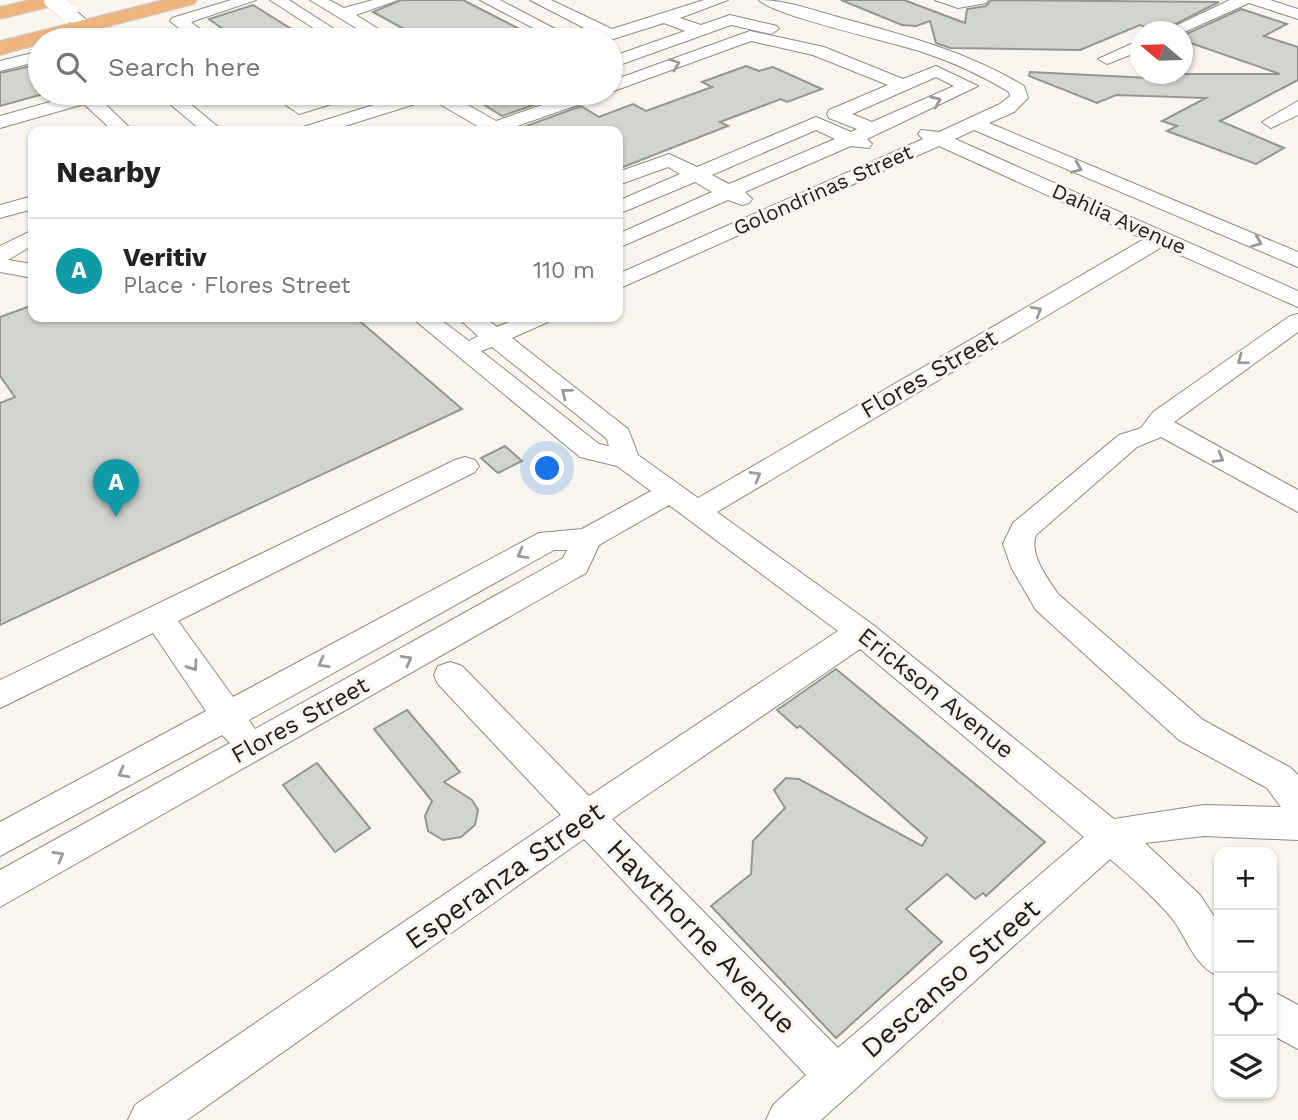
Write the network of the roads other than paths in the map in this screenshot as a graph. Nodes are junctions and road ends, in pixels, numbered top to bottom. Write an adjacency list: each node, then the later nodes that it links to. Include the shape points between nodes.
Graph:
1 (54, 0): 16 (main road); 22 (street, bridge)
2 (106, 0): 21 (main road)
3 (187, 0): 23 (main road)
4 (248, 0): 24 (street, via 178,21)
5 (278, 0): 25 (street)
6 (318, 0): 17 (street)
7 (390, 0): 17 (street)
8 (488, 0): 27 (street)
9 (538, 0): 28 (street)
10 (720, 0): 19 (street)
11 (767, 0): 50 (street, Golondrinas Street, via 996,76 1018,90 1019,98)
12 (981, 0): 15 (street)
13 (1243, 0): 20 (street)
14 (1254, 0): 18 (street)
15 (951, 1)
16 (0, 13)
17 (343, 14): 26 (street)
18 (1298, 14)
19 (665, 18): 29 (street); 30 (street)
20 (1193, 22)
21 (0, 26)
22 (87, 28)
23 (110, 28)
24 (188, 28)
25 (324, 28)
26 (367, 28)
27 (544, 28)
28 (596, 28)
29 (623, 31)
30 (701, 31): 32 (street, via 730,20); 36 (street)
31 (28, 44): 33 (main road)
32 (865, 47)
33 (0, 48)
34 (1130, 49): 37 (street)
35 (28, 59): 39 (street)
36 (623, 59)
37 (1107, 59)
38 (903, 64): 40 (street)
39 (0, 66)
40 (929, 75): 42 (street); 52 (street, one-way to 40, via 969,86 936,71)
41 (623, 80): 42 (street, one-way to 42, via 750,36 818,51)
42 (904, 85): 51 (street)
43 (60, 105): 53 (street)
44 (103, 105): 57 (street)
45 (181, 105): 58 (street)
46 (393, 105): 59 (street)
47 (453, 105): 60 (street)
48 (558, 105): 61 (street)
49 (1298, 107): 54 (street)
50 (999, 111): 56 (street, Golondrinas Street); 63 (street, via 1021,123)
51 (836, 114): 55 (street); 62 (street)
52 (894, 119): 62 (street); 65 (street, Dahlia Avenue)
53 (0, 122)
54 (1271, 122)
55 (816, 123): 64 (street); 67 (street)
56 (973, 123): 63 (street); 65 (street, Golondrinas Street)
57 (120, 126)
58 (207, 126)
59 (326, 126)
60 (490, 126)
61 (500, 126)
62 (872, 129): 64 (street)
63 (1006, 137): 74 (street, one-way to 74)
64 (851, 139): 66 (street); 69 (street)
65 (939, 139): 66 (street, Golondrinas Street); 76 (street, Dahlia Avenue)
66 (893, 159): 73 (street, Golondrinas Street)
67 (695, 174): 68 (street, via 669,160); 69 (street); 71 (street)
68 (623, 178)
69 (728, 192): 73 (street); 77 (street)
70 (28, 204): 72 (street)
71 (623, 206)
72 (0, 212)
73 (770, 214): 83 (street, Golondrinas Street)
74 (1208, 223): 76 (street, Flores Street); 80 (street, one-way to 80)
75 (28, 239): 78 (street)
76 (1164, 239): 85 (street, Dahlia Avenue); 97 (street, Flores Street, one-way to 76)
77 (623, 240)
78 (0, 255)
79 (623, 259): 83 (street)
80 (1298, 260)
81 (0, 265): 82 (street)
82 (28, 270)
83 (641, 272): 84 (street, Golondrinas Street)
84 (623, 280)
85 (1298, 300)
86 (1298, 321): 92 (street, one-way to 92, via 1162,418)
87 (429, 322): 91 (street, Erickson Avenue)
88 (476, 322): 90 (street, Erickson Avenue)
89 (529, 322): 90 (street)
90 (495, 337): 91 (street); 93 (street, Erickson Avenue, one-way to 90, via 619,435)
91 (464, 351): 93 (street, Erickson Avenue, via 590,451)
92 (1159, 425): 96 (street, one-way to 96); 105 (street, via 1150,434 1128,441 1023,530 1018,544 1027,569 1047,601 1191,730 1279,778)
93 (626, 460): 95 (street, Erickson Avenue)
94 (465, 466): 99 (street)
95 (669, 493): 97 (street, Erickson Avenue); 98 (street, Flores Street)
96 (1298, 502)
97 (697, 511): 100 (street, Erickson Avenue)
98 (587, 539): 103 (street, Flores Street, one-way to 103, via 549,540); 104 (street, Flores Street, one-way to 98, via 575,565)
99 (159, 617): 102 (street); 103 (street, one-way to 103)
100 (861, 632): 106 (street, Esperanza Street); 108 (street, Erickson Avenue)
101 (450, 674): 106 (street, Hawthorne Avenue)
102 (0, 695)
103 (227, 715): 104 (street); 109 (street, Flores Street, one-way to 109)
104 (250, 748): 110 (street, Flores Street, one-way to 104)
105 (1298, 801)
106 (588, 816): 114 (street, Hawthorne Avenue); 115 (street, Esperanza Street)
107 (1298, 824): 108 (street, via 1224,817 1155,824)
108 (1112, 835): 111 (street, Erickson Avenue, via 1186,907); 114 (street, Descanso Street)
109 (0, 840)
110 (0, 890)
111 (1214, 949)
112 (1277, 1014): 113 (street)
113 (1298, 1029)
114 (836, 1077): 116 (street, Descanso Street)
115 (150, 1120)
116 (788, 1120)

